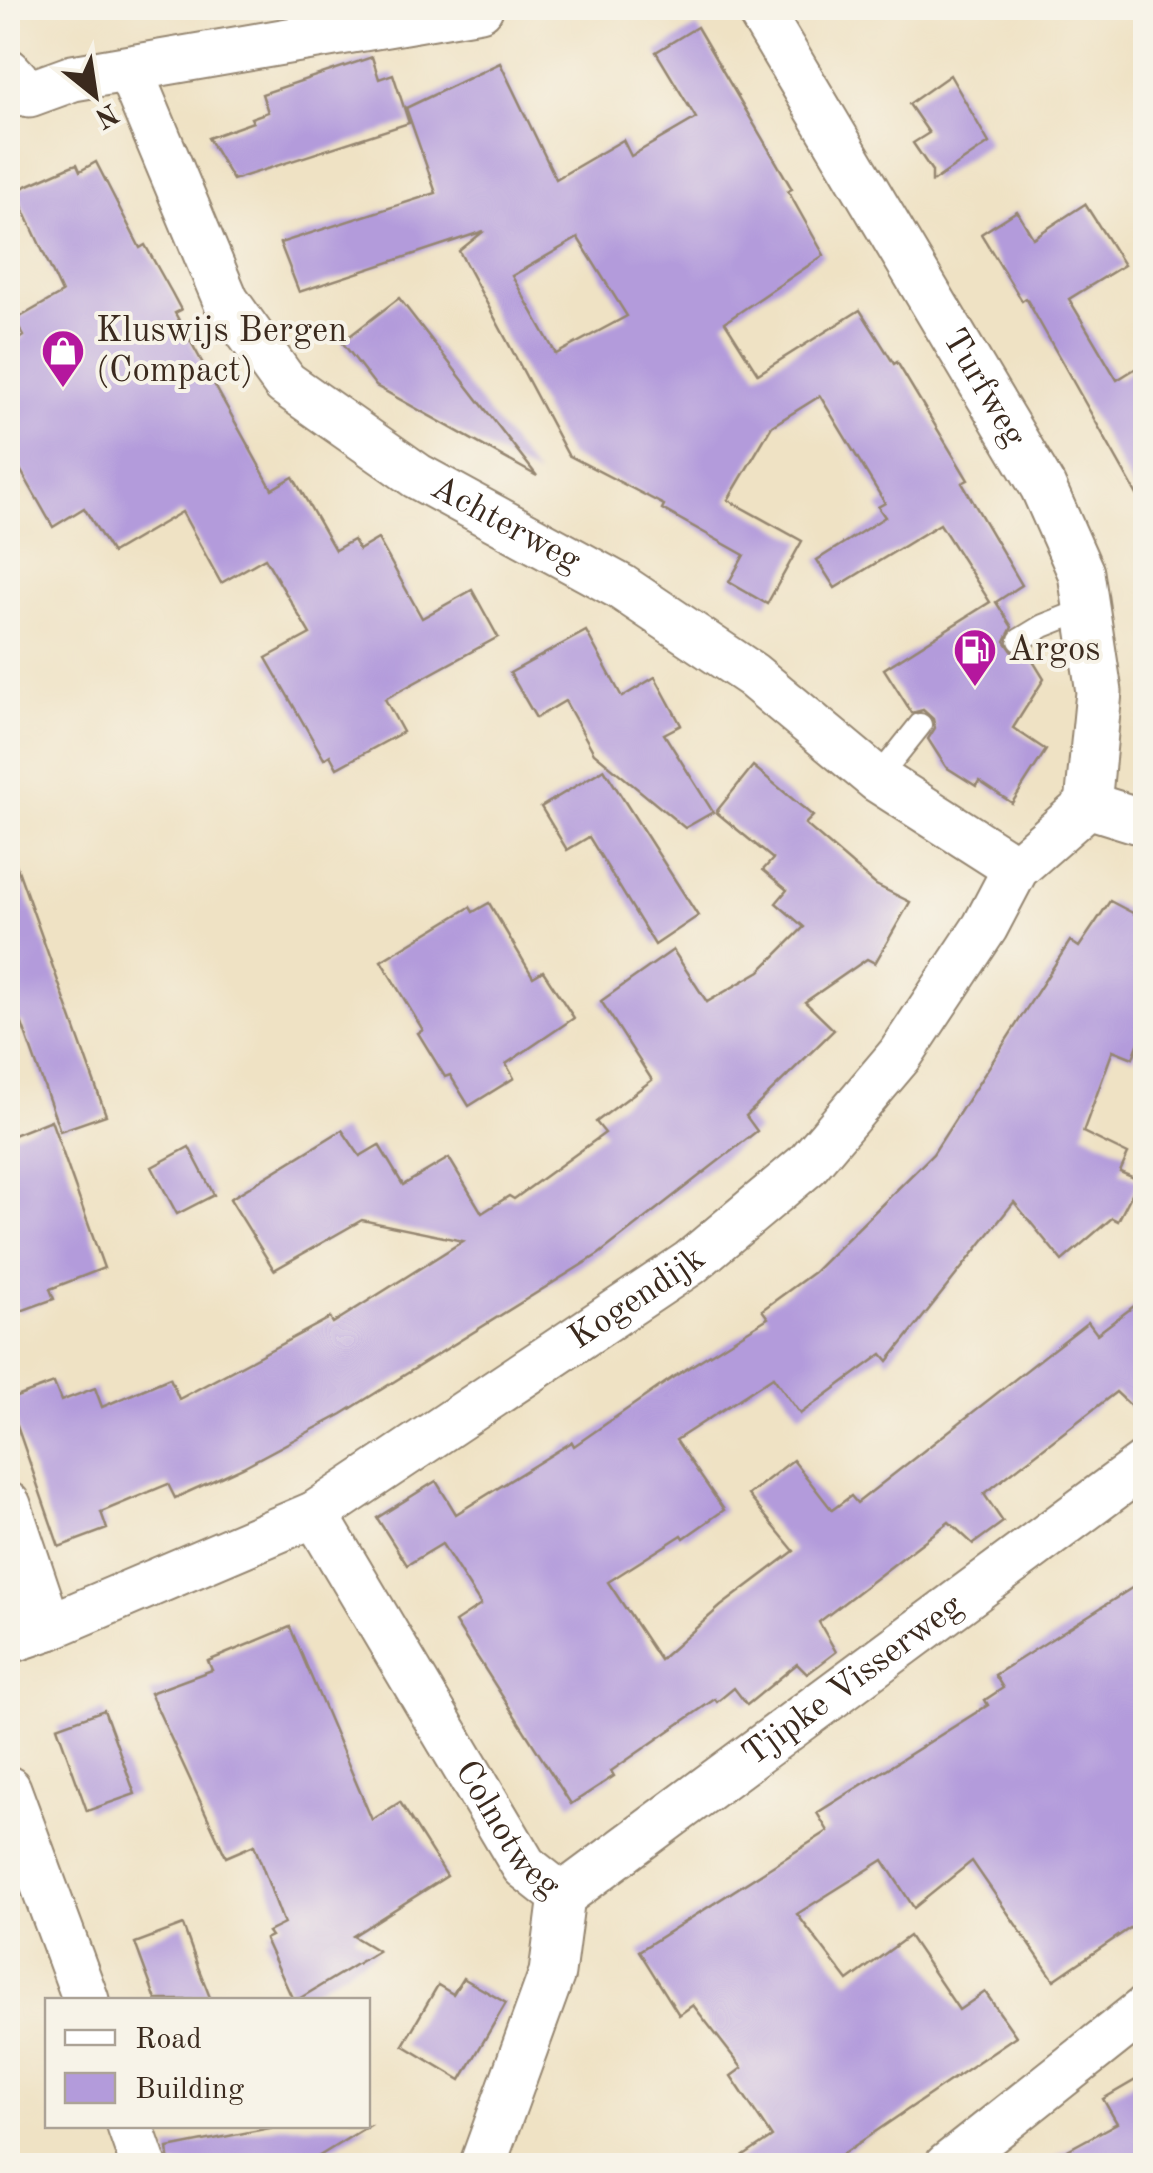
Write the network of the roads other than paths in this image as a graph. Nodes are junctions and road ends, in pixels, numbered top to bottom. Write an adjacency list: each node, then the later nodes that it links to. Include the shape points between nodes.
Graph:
1 (480, 8): 3 (street)
2 (758, 8): 5 (street, Turfweg, via 1042,488 1081,573)
3 (129, 69): 4 (street); 8 (street, Achterweg, via 226,301 286,383 417,476 621,587 752,675)
4 (15, 91)
5 (1086, 608): 6 (lane); 9 (street, Turfweg, via 1099,692)
6 (1020, 640)
7 (920, 726): 8 (lane)
8 (877, 778): 11 (street, Achterweg)
9 (1088, 805): 10 (street); 11 (street, Kogendijk)
10 (1146, 824)
11 (1016, 868): 14 (street, Kogendijk, via 900,1055 807,1165 690,1264)
12 (1146, 1463): 17 (street, Tjipke Visserweg)
13 (8, 1505): 15 (street, Kogendijk)
14 (315, 1514): 15 (street, Kogendijk); 17 (street, Colnotweg, via 524,1866)
15 (28, 1634)
16 (8, 1789): 18 (street)
17 (562, 1896): 22 (street, Colnotweg, via 552,1974)
18 (85, 1998)
19 (1146, 2008): 23 (street)
20 (131, 2128): 21 (street)
21 (144, 2166)
22 (482, 2166)
23 (947, 2166)

